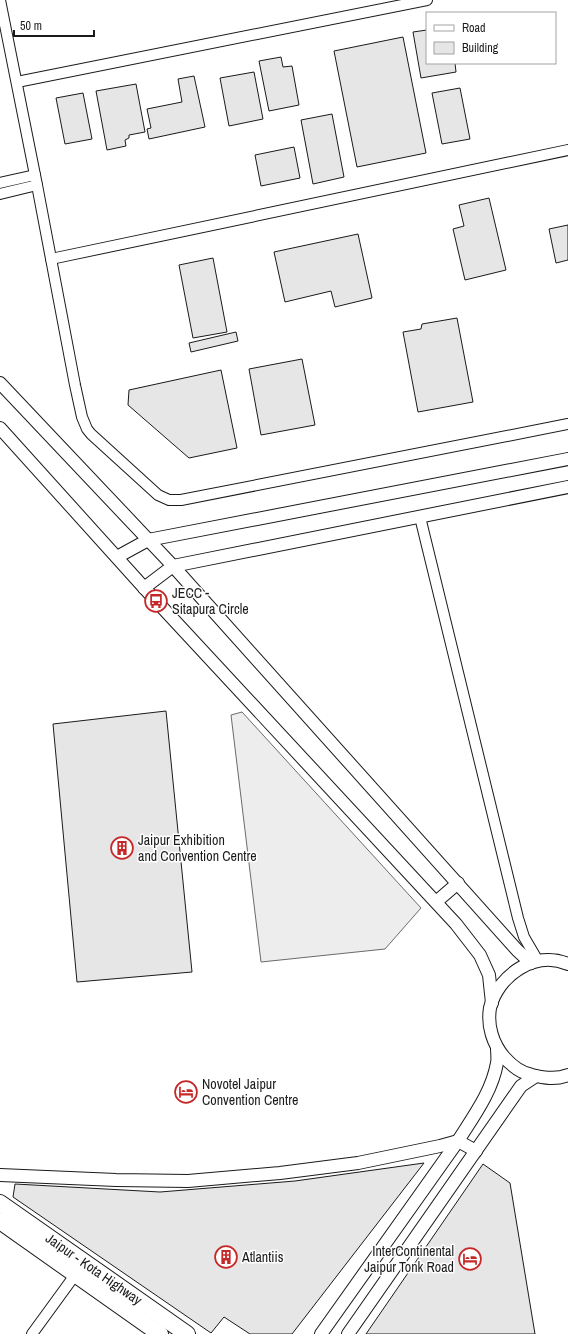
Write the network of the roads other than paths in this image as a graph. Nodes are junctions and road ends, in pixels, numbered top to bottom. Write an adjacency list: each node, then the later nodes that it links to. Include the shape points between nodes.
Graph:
1 (0, 0): 3 (street)
2 (427, 0): 3 (street)
3 (17, 82): 5 (street)
4 (568, 150): 8 (street)
5 (36, 180): 6 (street); 7 (street); 8 (street)
6 (0, 183)
7 (0, 194)
8 (51, 260): 10 (street, via 75,385 87,429 158,495 169,500 181,500)
9 (0, 383): 15 (street)
10 (568, 424)
11 (0, 428): 16 (street)
12 (568, 459): 15 (street)
13 (568, 487): 14 (street)
14 (420, 517): 17 (street); 21 (street, via 518,918)
15 (148, 540): 16 (street); 17 (street)
16 (117, 557): 18 (street)
17 (173, 566): 18 (street); 19 (street)
18 (144, 588): 20 (street)
19 (458, 883): 20 (street); 21 (street, via 517,950)
20 (436, 902): 23 (street, via 480,955 490,975)
21 (534, 962): 22 (street, via 549,960); 23 (street, via 510,975 497,990)
22 (566, 963)
23 (492, 1003): 24 (street, via 490,1029)
24 (497, 1048): 26 (street, via 509,1064 526,1074); 27 (street, via 497,1063 489,1088)
25 (568, 1075): 26 (street, via 546,1078)
26 (536, 1076): 28 (street, via 521,1086)
27 (458, 1141): 28 (street); 29 (street, via 358,1163 188,1180); 36 (street)
28 (476, 1151): 37 (street)
29 (0, 1175)
30 (0, 1203): 35 (highway, Jaipur - Kota Highway)
31 (0, 1221): 32 (highway, Jaipur - Kota Highway)
32 (75, 1274): 33 (street); 34 (highway, Jaipur - Kota Highway)
33 (32, 1334)
34 (160, 1334)
35 (187, 1334)
36 (321, 1334)
37 (348, 1334)

